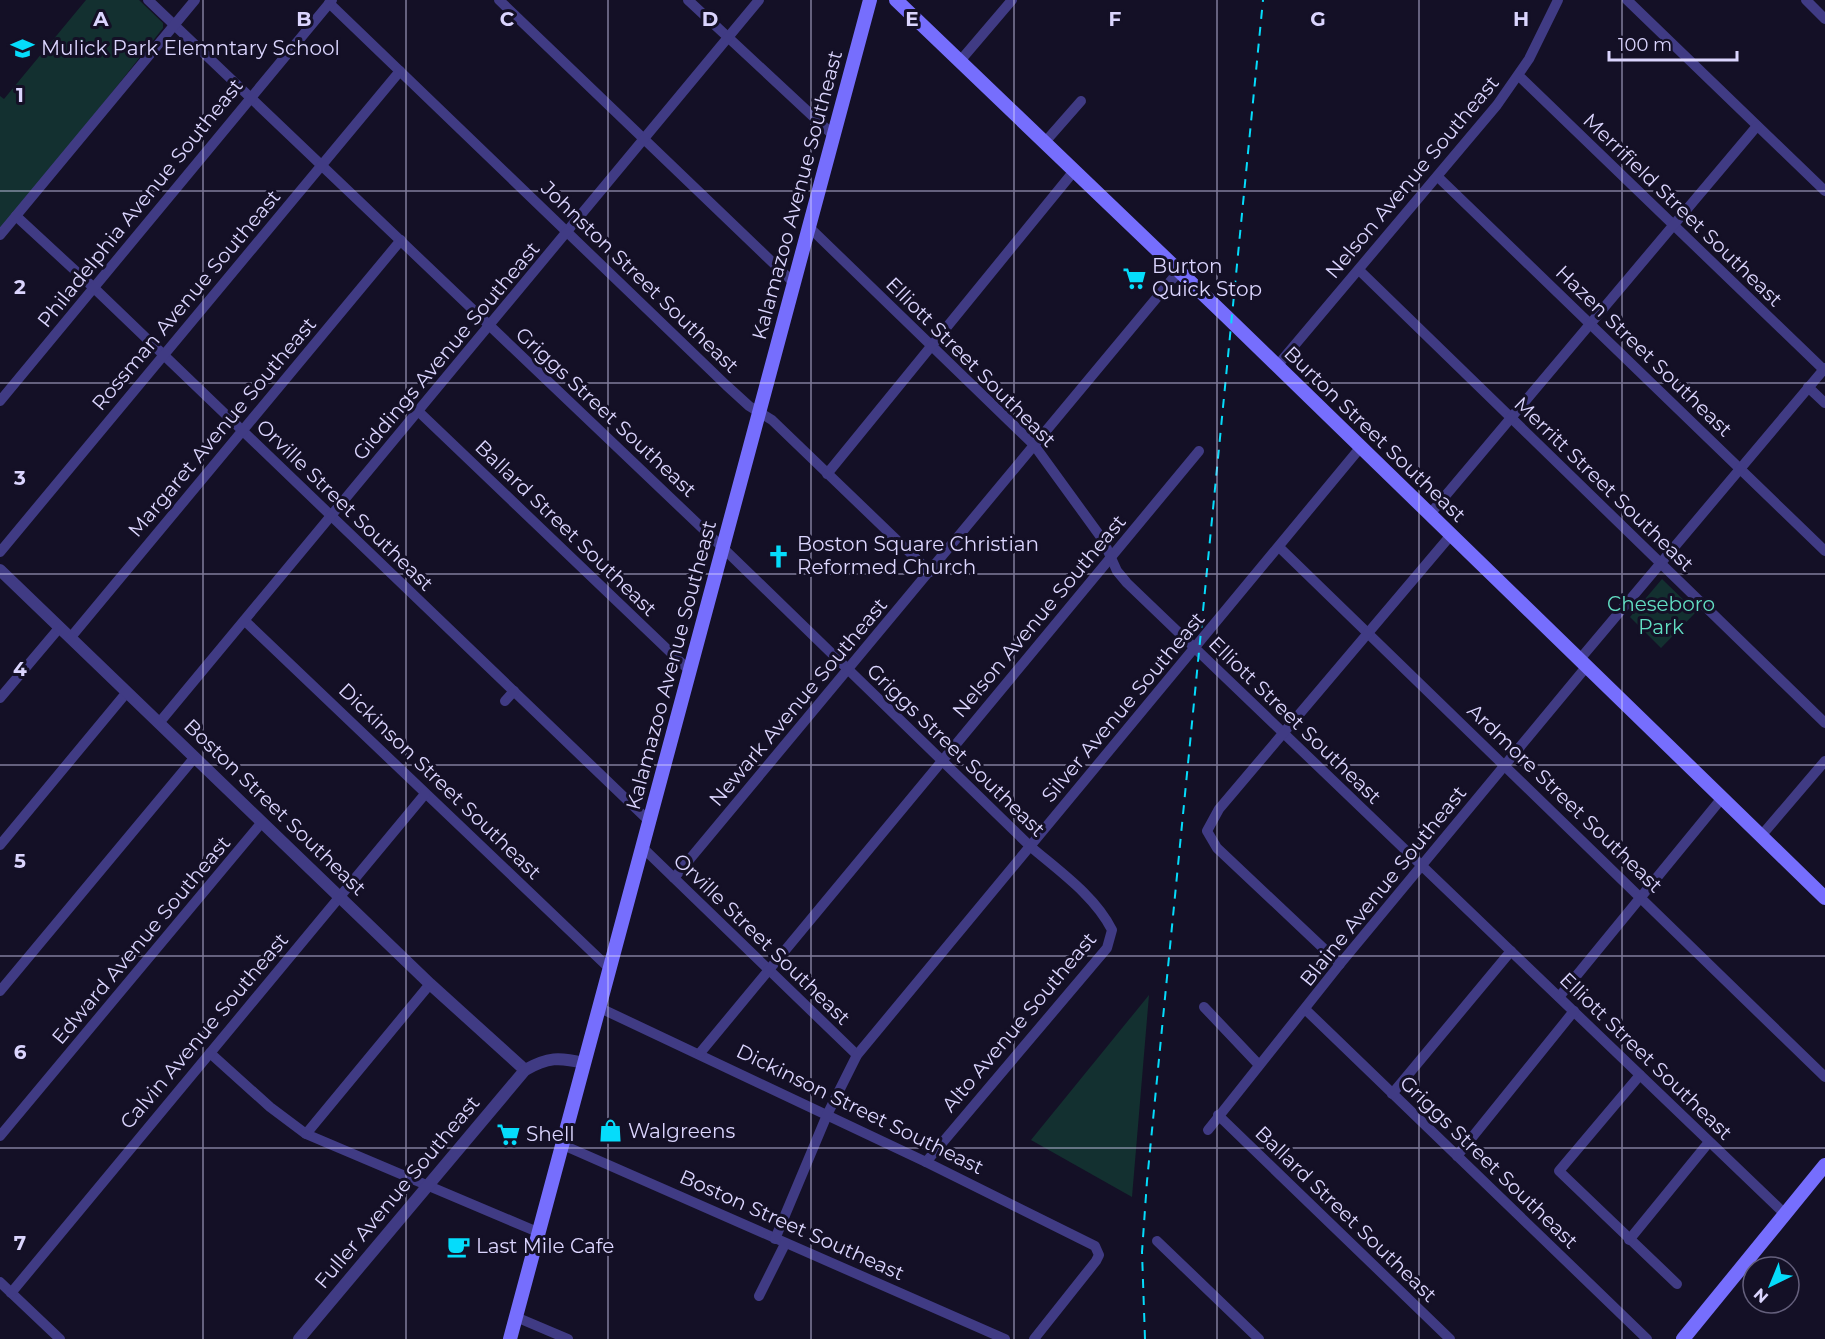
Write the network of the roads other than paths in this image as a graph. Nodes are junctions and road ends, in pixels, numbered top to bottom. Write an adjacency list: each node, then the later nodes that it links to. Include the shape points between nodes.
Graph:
1 (148, 0): 14 (street, Griggs Street Southeast)
2 (195, 0): 14 (street)
3 (499, 0): 23 (street)
4 (688, 0): 15 (street)
5 (759, 0): 15 (street, Giddings Avenue Southeast)
6 (870, 0): 22 (main road, Kalamazoo Avenue Southeast)
7 (896, 0): 16 (main road, Burton Street Southeast)
8 (1012, 0): 16 (street)
9 (1558, 0): 18 (street, Nelson Avenue Southeast)
10 (1627, 0): 21 (street)
11 (1806, 0): 13 (street)
12 (331, 2): 17 (street, Johnston Street Southeast); 19 (street, Philadelphia Avenue Southeast)
13 (1825, 19)
14 (174, 25): 19 (street, Griggs Street Southeast); 29 (street)
15 (728, 37): 22 (street); 23 (street, Giddings Avenue Southeast)
16 (960, 62): 24 (main road, Burton Street Southeast)
17 (400, 71): 25 (street, Rossman Avenue Southeast); 32 (street, Johnston Street Southeast)
18 (1519, 76): 27 (street, Nelson Avenue Southeast); 30 (street, Merrifield Street Southeast)
19 (252, 96): 25 (street, Griggs Street Southeast); 38 (street, Philadelphia Avenue Southeast)
20 (1081, 101): 24 (street)
21 (1757, 126): 28 (street); 30 (street)
22 (833, 135): 31 (main road, Kalamazoo Avenue Southeast)
23 (644, 141): 32 (street, Giddings Avenue Southeast); 37 (street)
24 (1045, 142): 26 (main road, Burton Street Southeast)
25 (323, 164): 34 (street, Griggs Street Southeast); 42 (street, Rossman Avenue Southeast)
26 (1074, 171): 36 (main road, Burton Street Southeast); 41 (street)
27 (1438, 177): 35 (street, Nelson Avenue Southeast); 39 (street, Hazen Street Southeast)
28 (1825, 191)
29 (16, 216): 33 (street); 38 (street, Orville Street Southeast)
30 (1673, 226): 39 (street); 44 (street, Merrifield Street Southeast)
31 (809, 227): 37 (main road, Kalamazoo Avenue Southeast); 41 (street, Elliott Street Southeast)
32 (567, 233): 40 (street, Giddings Avenue Southeast); 49 (street, Johnston Street Southeast, via 726,385)
33 (0, 236)
34 (401, 240): 40 (street, Griggs Street Southeast); 51 (street, Margaret Avenue Southeast)
35 (1359, 270): 43 (street, Nelson Avenue Southeast); 50 (street, Merritt Street Southeast)
36 (1179, 271): 43 (main road, Burton Street Southeast); 52 (street, Newark Avenue Southeast)
37 (794, 282): 49 (main road, Kalamazoo Avenue Southeast)
38 (94, 288): 42 (street, Orville Street Southeast); 46 (street, Philadelphia Avenue Southeast)
39 (1590, 324): 50 (street); 55 (street, Hazen Street Southeast)
40 (490, 327): 48 (street, Giddings Avenue Southeast); 60 (street, Griggs Street Southeast)
41 (932, 346): 52 (street, Elliott Street Southeast); 56 (street)
42 (163, 356): 51 (street, Orville Street Southeast); 62 (street, Rossman Avenue Southeast)
43 (1277, 366): 53 (main road, Burton Street Southeast)
44 (1824, 369): 45 (street, Blaine Avenue Southeast)
45 (1808, 387): 47 (street); 55 (street, Blaine Avenue Southeast)
46 (0, 401)
47 (1825, 403)
48 (418, 411): 58 (street, Giddings Avenue Southeast); 74 (street, Ballard Street Southeast)
49 (759, 411): 56 (street, Johnston Street Southeast); 60 (main road, Kalamazoo Avenue Southeast)
50 (1511, 418): 57 (street); 65 (street, Merritt Street Southeast)
51 (242, 432): 58 (street, Orville Street Southeast); 71 (street, Margaret Avenue Southeast)
52 (1034, 445): 64 (street, Elliott Street Southeast); 67 (street, Newark Avenue Southeast)
53 (1360, 448): 57 (main road, Burton Street Southeast); 61 (street, Silver Avenue Southeast)
54 (1199, 451): 64 (street, Nelson Avenue Southeast)
55 (1740, 470): 63 (street, Hazen Street Southeast); 65 (street, Blaine Avenue Southeast)
56 (827, 474): 67 (street, Johnston Street Southeast)
57 (1430, 514): 59 (main road, Burton Street Southeast)
58 (331, 517): 68 (street, Giddings Avenue Southeast); 76 (street, Orville Street Southeast)
59 (1451, 535): 70 (street); 73 (main road, Burton Street Southeast)
60 (722, 547): 74 (main road, Kalamazoo Avenue Southeast); 75 (street, Griggs Street Southeast)
61 (1279, 547): 70 (street, Ardmore Street Southeast); 72 (street, Silver Avenue Southeast)
62 (0, 552)
63 (1825, 552)
64 (1112, 556): 72 (street, Elliott Street Southeast, via 1127,583); 84 (street, Nelson Avenue Southeast)
65 (1661, 563): 73 (street, Blaine Avenue Southeast); 81 (street, Merritt Street Southeast)
66 (0, 570): 69 (street, Boston Street Southeast)
67 (930, 572): 75 (street, Newark Avenue Southeast)
68 (245, 621): 80 (street, Giddings Avenue Southeast); 87 (street, Dickinson Street Southeast)
69 (60, 627): 71 (street, Boston Street Southeast); 78 (street)
70 (1367, 632): 82 (street); 86 (street, Ardmore Street Southeast)
71 (71, 638): 77 (street, Boston Street Southeast)
72 (1195, 649): 82 (street, Elliott Street Southeast); 93 (street, Silver Avenue Southeast)
73 (1584, 662): 86 (street, Blaine Avenue Southeast); 88 (main road, Burton Street Southeast)
74 (690, 671): 89 (main road, Kalamazoo Avenue Southeast)
75 (848, 671): 84 (street, Griggs Street Southeast); 96 (street, Newark Avenue Southeast)
76 (514, 691): 79 (street); 89 (street, Orville Street Southeast)
77 (127, 692): 80 (street, Boston Street Southeast); 92 (street)
78 (0, 699)
79 (505, 701)
80 (159, 723): 83 (street, Boston Street Southeast)
81 (1825, 723)
82 (1285, 733): 95 (street, Elliott Street Southeast); 102 (street, via 1219,809 1207,831 1217,848)
83 (195, 757): 90 (street, Boston Street Southeast); 106 (street)
84 (943, 760): 93 (street, Griggs Street Southeast); 104 (street, Nelson Avenue Southeast)
85 (1825, 761): 91 (street)
86 (1505, 765): 95 (street, Blaine Avenue Southeast); 98 (street, Ardmore Street Southeast)
87 (425, 794): 97 (street, Calvin Avenue Southeast); 103 (street, Dickinson Street Southeast)
88 (1722, 798): 91 (main road, Burton Street Southeast); 98 (street)
89 (649, 820): 94 (main road, Kalamazoo Avenue Southeast)
90 (262, 822): 97 (street, Boston Street Southeast); 125 (street, Edward Avenue Southeast)
91 (1761, 836): 99 (main road, Burton Street Southeast)
92 (0, 845)
93 (1031, 847): 100 (street, Griggs Street Southeast, via 1084,893); 114 (street, Silver Avenue Southeast)
94 (643, 848): 96 (street, Orville Street Southeast); 103 (main road, Kalamazoo Avenue Southeast)
95 (1422, 867): 101 (street, Elliott Street Southeast); 102 (street, Blaine Avenue Southeast)
96 (674, 878): 104 (street, Orville Street Southeast)
97 (339, 896): 105 (street, Boston Street Southeast); 112 (street, Calvin Avenue Southeast)
98 (1641, 897): 107 (street); 119 (street, Ardmore Street Southeast)
99 (1825, 898)
100 (1112, 930): 129 (street, Alto Avenue Southeast, via 1107,948)
101 (1511, 951): 107 (street, Elliott Street Southeast); 120 (street)
102 (1340, 964): 110 (street, Blaine Avenue Southeast)
103 (610, 969): 109 (main road, Kalamazoo Avenue Southeast)
104 (768, 970): 113 (street, Nelson Avenue Southeast); 114 (street, Orville Street Southeast)
105 (430, 984): 117 (street, Boston Street Southeast); 124 (street)
106 (0, 991)
107 (1560, 997): 111 (street, Elliott Street Southeast)
108 (1204, 1007): 116 (street)
109 (600, 1008): 113 (street, Dickinson Street Southeast); 115 (main road, Kalamazoo Avenue Southeast)
110 (1306, 1010): 116 (street, Blaine Avenue Southeast); 120 (street, Griggs Street Southeast)
111 (1574, 1011): 118 (street, Elliott Street Southeast); 128 (street)
112 (210, 1053): 124 (street); 139 (street, Calvin Avenue Southeast)
113 (699, 1053): 121 (street, Dickinson Street Southeast)
114 (857, 1055): 121 (street, Silver Avenue Southeast)
115 (584, 1063): 117 (street, via 562,1058 543,1060); 127 (main road, Kalamazoo Avenue Southeast)
116 (1259, 1065): 122 (street, Blaine Avenue Southeast)
117 (525, 1070): 131 (street, Fuller Avenue Southeast)
118 (1640, 1075): 126 (street, Elliott Street Southeast); 134 (street, via 1559,1171)
119 (1825, 1077)
120 (1392, 1094): 128 (street, Griggs Street Southeast)
121 (826, 1114): 129 (street, Dickinson Street Southeast); 135 (street, Silver Avenue Southeast)
122 (1218, 1115): 123 (street, Blaine Avenue Southeast); 149 (street, Ballard Street Southeast)
123 (1208, 1130)
124 (306, 1134): 131 (street)
125 (0, 1136)
126 (1709, 1142): 132 (street, Elliott Street Southeast); 134 (street)
127 (563, 1145): 133 (main road, Kalamazoo Avenue Southeast); 135 (street, Boston Street Southeast)
128 (1457, 1155): 150 (street, Griggs Street Southeast)
129 (926, 1162): 147 (street, Dickinson Street Southeast, via 1082,1239 1098,1251 1096,1261)
130 (1825, 1165): 132 (main road)
131 (427, 1184): 133 (street); 143 (street, Fuller Avenue Southeast)
132 (1785, 1214): 151 (main road)
133 (540, 1233): 141 (main road, Kalamazoo Avenue Southeast)
134 (1629, 1240): 138 (street)
135 (780, 1241): 140 (street, Silver Avenue Southeast); 146 (street, Boston Street Southeast)
136 (1158, 1241): 148 (street)
137 (0, 1282): 139 (street)
138 (1677, 1284)
139 (11, 1293): 142 (street)
140 (759, 1296)
141 (516, 1317): 144 (main road, Kalamazoo Avenue Southeast); 145 (street)
142 (60, 1339)
143 (299, 1339)
144 (510, 1339)
145 (568, 1339)
146 (1005, 1339)
147 (1034, 1339)
148 (1260, 1339)
149 (1450, 1339)
150 (1647, 1339)
151 (1683, 1339)

